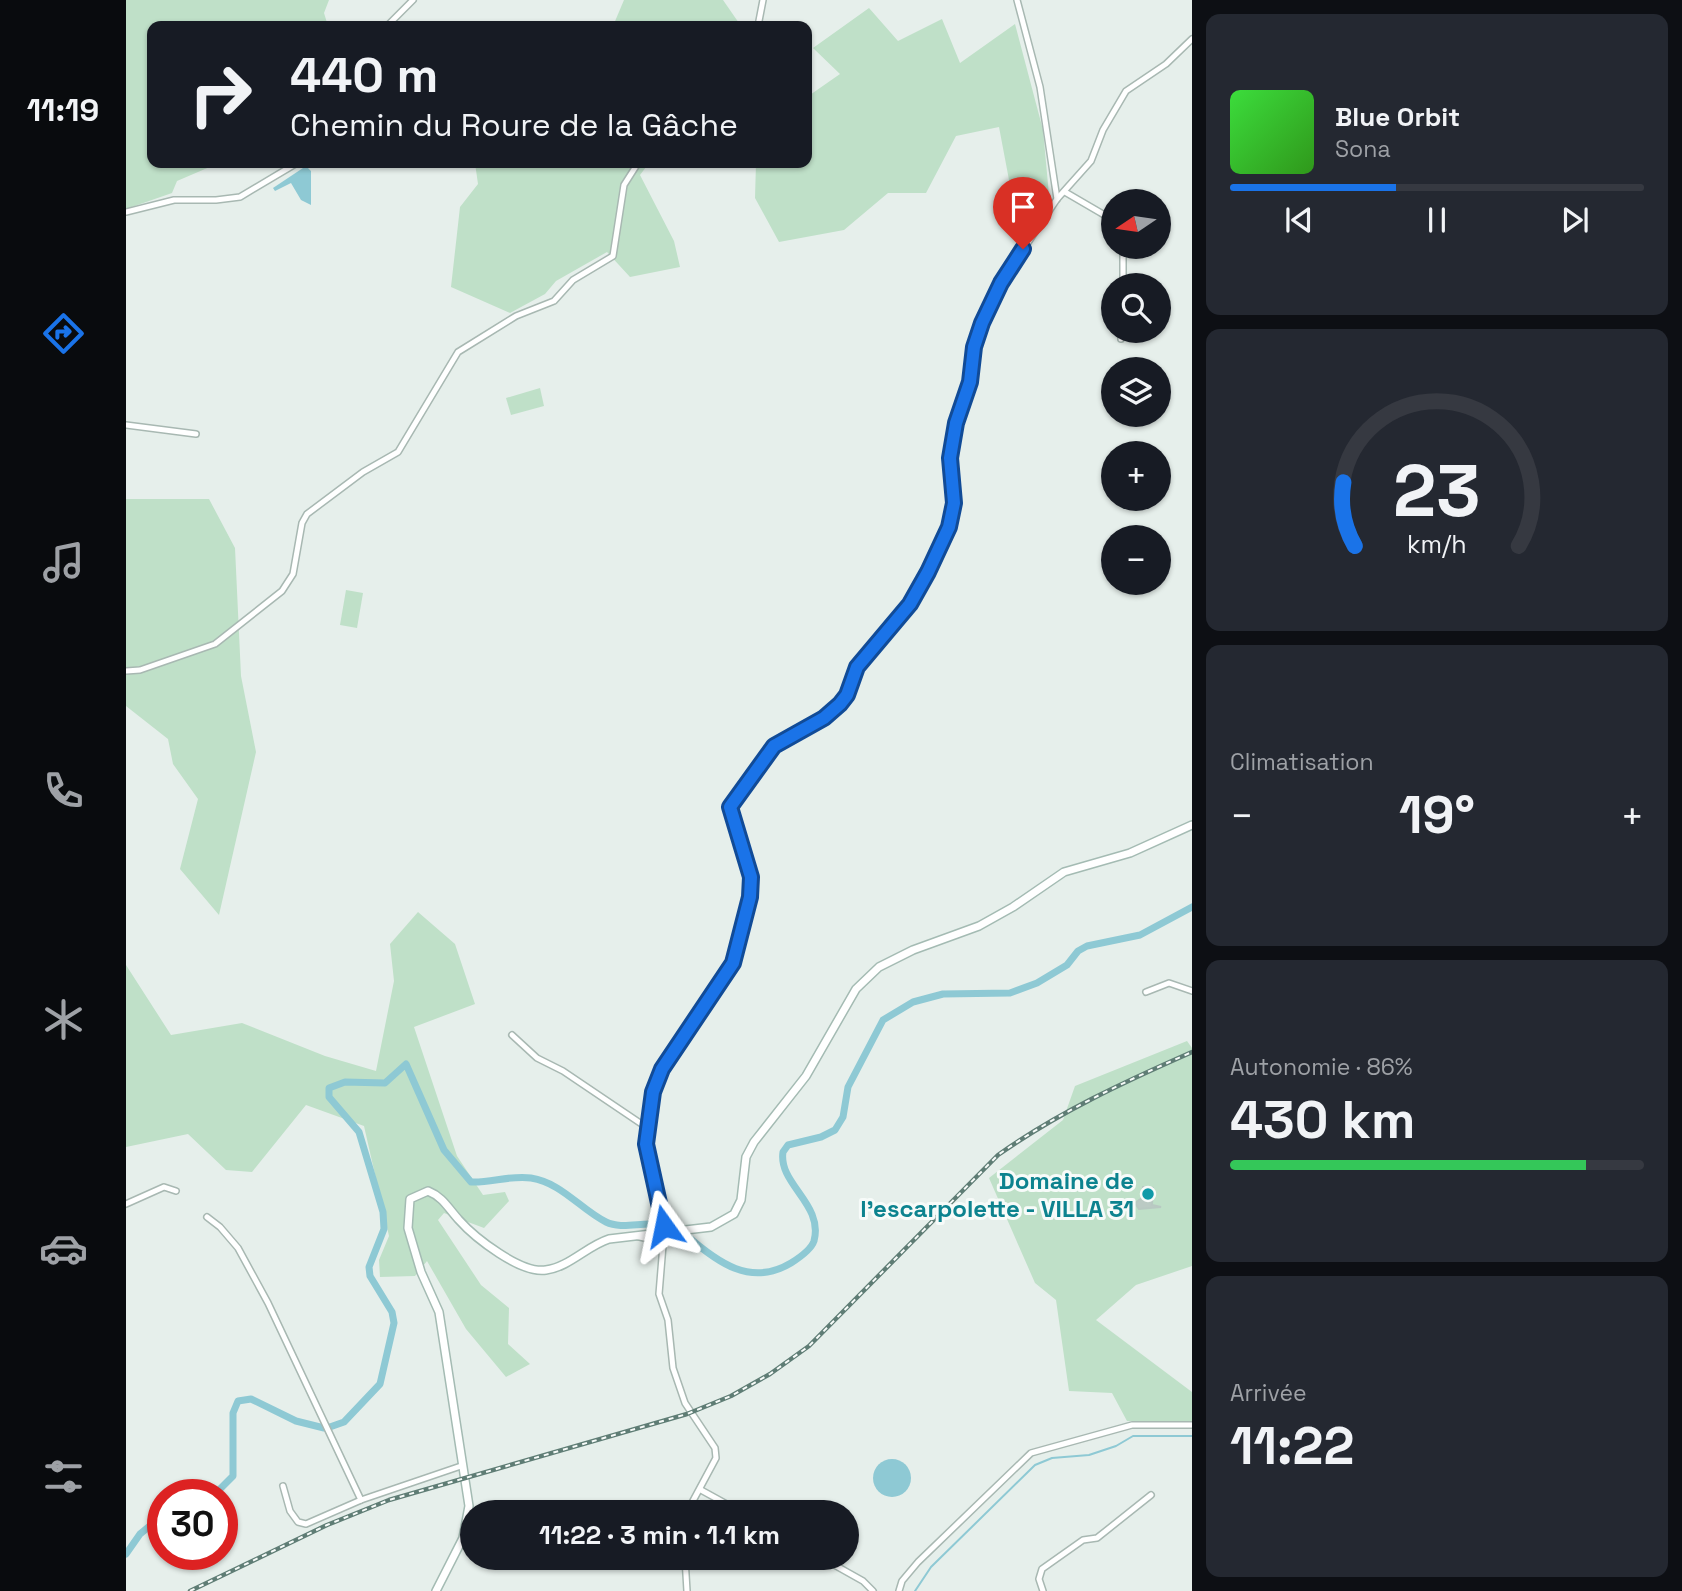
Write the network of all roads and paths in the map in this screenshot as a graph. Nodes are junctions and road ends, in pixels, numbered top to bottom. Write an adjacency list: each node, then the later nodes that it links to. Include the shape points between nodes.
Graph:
1 (413, 0): 4 (street)
2 (763, 0): 5 (street)
3 (1017, 0): 10 (street, via 1040,87)
4 (392, 21)
5 (759, 21)
6 (1192, 39): 9 (street, via 1166,64 1126,91 1091,161)
7 (289, 168): 11 (street, via 240,197 174,200)
8 (634, 168): 15 (street, via 621,197 613,256 573,280 554,301 516,316 458,352 398,452 307,514 293,574 282,591 215,644)
9 (1065, 191): 10 (street); 12 (street)
10 (1057, 199): 20 (street, via 1001,283 982,323 950,458 954,503 949,527 928,572 910,604 857,667 840,704 774,746 730,807 751,877 742,932 733,963 662,1069)
11 (126, 212)
12 (1101, 213)
13 (126, 425): 14 (street)
14 (196, 434)
15 (126, 671)
16 (1192, 825): 24 (street, via 1112,860 1064,872 979,926 880,967 856,989 806,1076 754,1142 746,1157 741,1199 734,1214 711,1227)
17 (1192, 990): 18 (street, via 1169,983)
18 (1146, 992)
19 (512, 1035): 20 (street, via 537,1058)
20 (646, 1127): 24 (street)
21 (176, 1191): 22 (street, via 164,1187)
22 (126, 1203)
23 (206, 1217): 31 (street, via 238,1248)
24 (665, 1232): 25 (street)
25 (633, 1234): 27 (street, via 594,1244 543,1271 509,1260 459,1220 438,1195 428,1191 410,1199 408,1228 439,1312); 29 (street, via 663,1245 659,1294 668,1320 673,1368 685,1403 715,1448 716,1458)
26 (1192, 1425): 39 (street, via 1132,1425 1031,1453 918,1562)
27 (461, 1466): 31 (street); 36 (street, via 467,1523)
28 (283, 1486): 31 (street, via 290,1511 306,1524)
29 (701, 1490): 32 (street); 33 (street)
30 (1151, 1495): 40 (street, via 1097,1538 1083,1540 1042,1569)
31 (361, 1500)
32 (695, 1500)
33 (719, 1500)
34 (686, 1570): 37 (street)
35 (843, 1570): 38 (street)
36 (436, 1591)
37 (687, 1591)
38 (873, 1591)
39 (899, 1591)
40 (1043, 1591)

